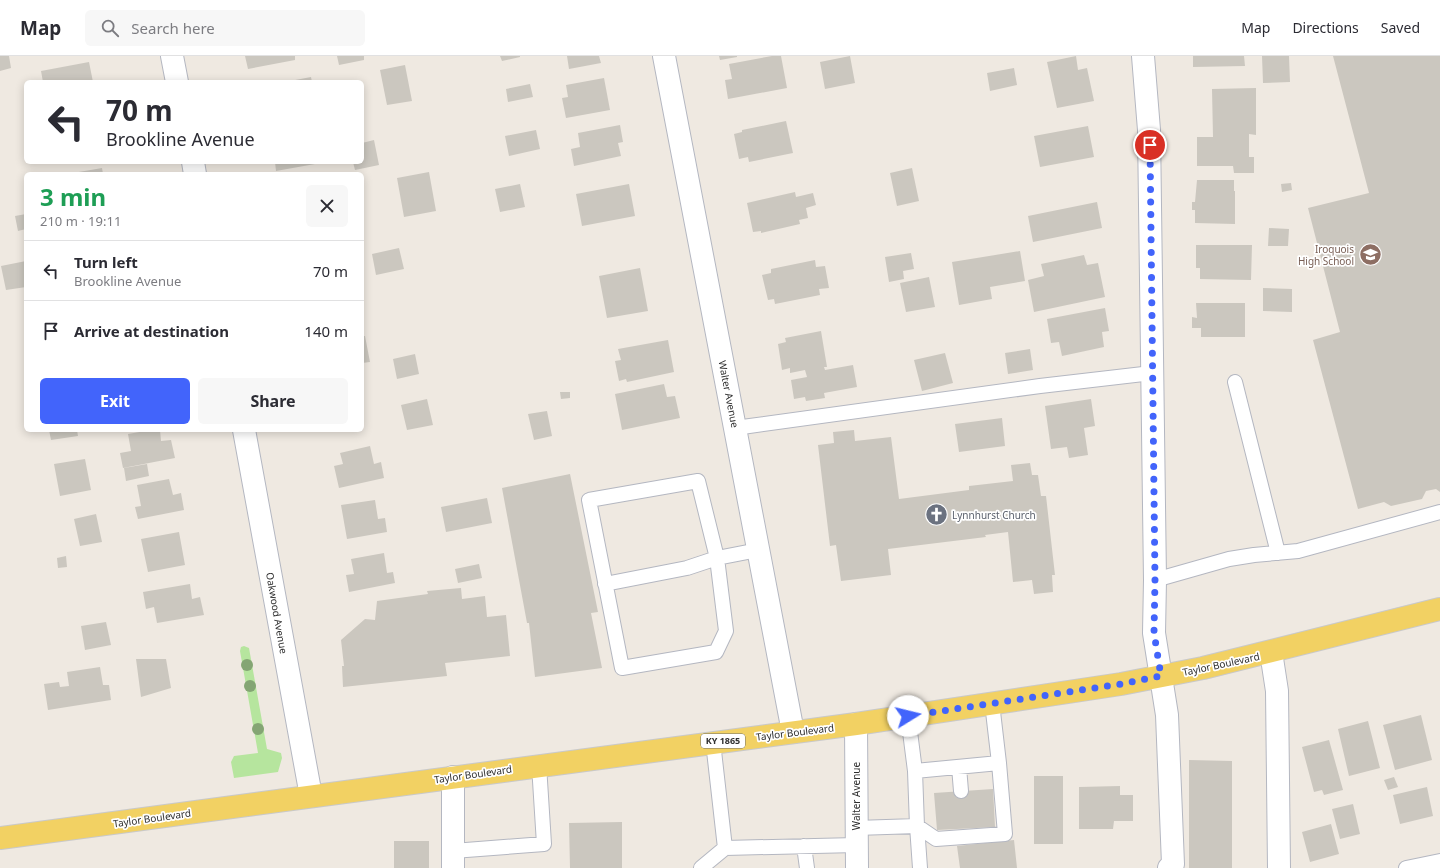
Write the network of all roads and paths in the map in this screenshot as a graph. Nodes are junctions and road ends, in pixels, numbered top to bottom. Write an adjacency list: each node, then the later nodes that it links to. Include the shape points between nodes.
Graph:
1 (172, 56): 4 (street)
2 (664, 56): 7 (street, Walter Avenue)
3 (1143, 56): 5 (street, via 1150,130)
4 (177, 80)
5 (1152, 373): 7 (lane); 13 (street)
6 (1235, 382): 11 (lane)
7 (735, 428): 10 (street, Walter Avenue)
8 (244, 432): 29 (street, Oakwood Avenue)
9 (1440, 512): 11 (lane, via 1298,551)
10 (758, 550): 12 (lane); 21 (street, Walter Avenue)
11 (1278, 553): 13 (lane, via 1229,559)
12 (717, 558): 14 (lane, via 687,568); 14 (lane, via 698,481 589,500); 14 (lane, via 726,631 716,652 622,668)
13 (1155, 580): 17 (street, via 1154,633)
14 (605, 584)
15 (1440, 609): 16 (main road, Taylor Boulevard / KY 1865)
16 (1270, 652): 17 (main road, Taylor Boulevard / KY 1865); 42 (street, via 1277,691)
17 (1161, 676): 18 (main road, Taylor Boulevard / KY 1865); 41 (street, via 1168,714 1173,864)
18 (992, 703): 19 (main road, Taylor Boulevard / KY 1865); 23 (lane)
19 (908, 716): 20 (main road, Taylor Boulevard / KY 1865); 26 (lane)
20 (856, 724): 21 (main road, Taylor Boulevard / KY 1865); 31 (street, Walter Avenue)
21 (793, 732): 22 (main road, Taylor Boulevard / KY 1865)
22 (713, 742): 24 (main road, Taylor Boulevard / KY 1865); 34 (lane)
23 (999, 763): 25 (lane); 30 (lane, via 1005,834 965,833 936,839)
24 (539, 765): 27 (main road, Taylor Boulevard / KY 1865); 35 (lane, via 544,844)
25 (959, 767): 26 (lane); 28 (lane)
26 (915, 771): 30 (lane)
27 (453, 777): 29 (main road, Taylor Boulevard / KY 1865); 35 (street)
28 (962, 791)
29 (310, 796): 32 (main road, Taylor Boulevard / KY 1865)
30 (917, 826): 31 (lane); 40 (lane)
31 (856, 836): 33 (lane); 39 (street, Walter Avenue)
32 (0, 838)
33 (804, 846): 34 (lane); 38 (lane)
34 (725, 848): 37 (lane)
35 (453, 859)
36 (1440, 861): 43 (lane)
37 (701, 868)
38 (806, 868)
39 (857, 868)
40 (920, 868)
41 (1169, 868)
42 (1279, 868)
43 (1406, 868)

